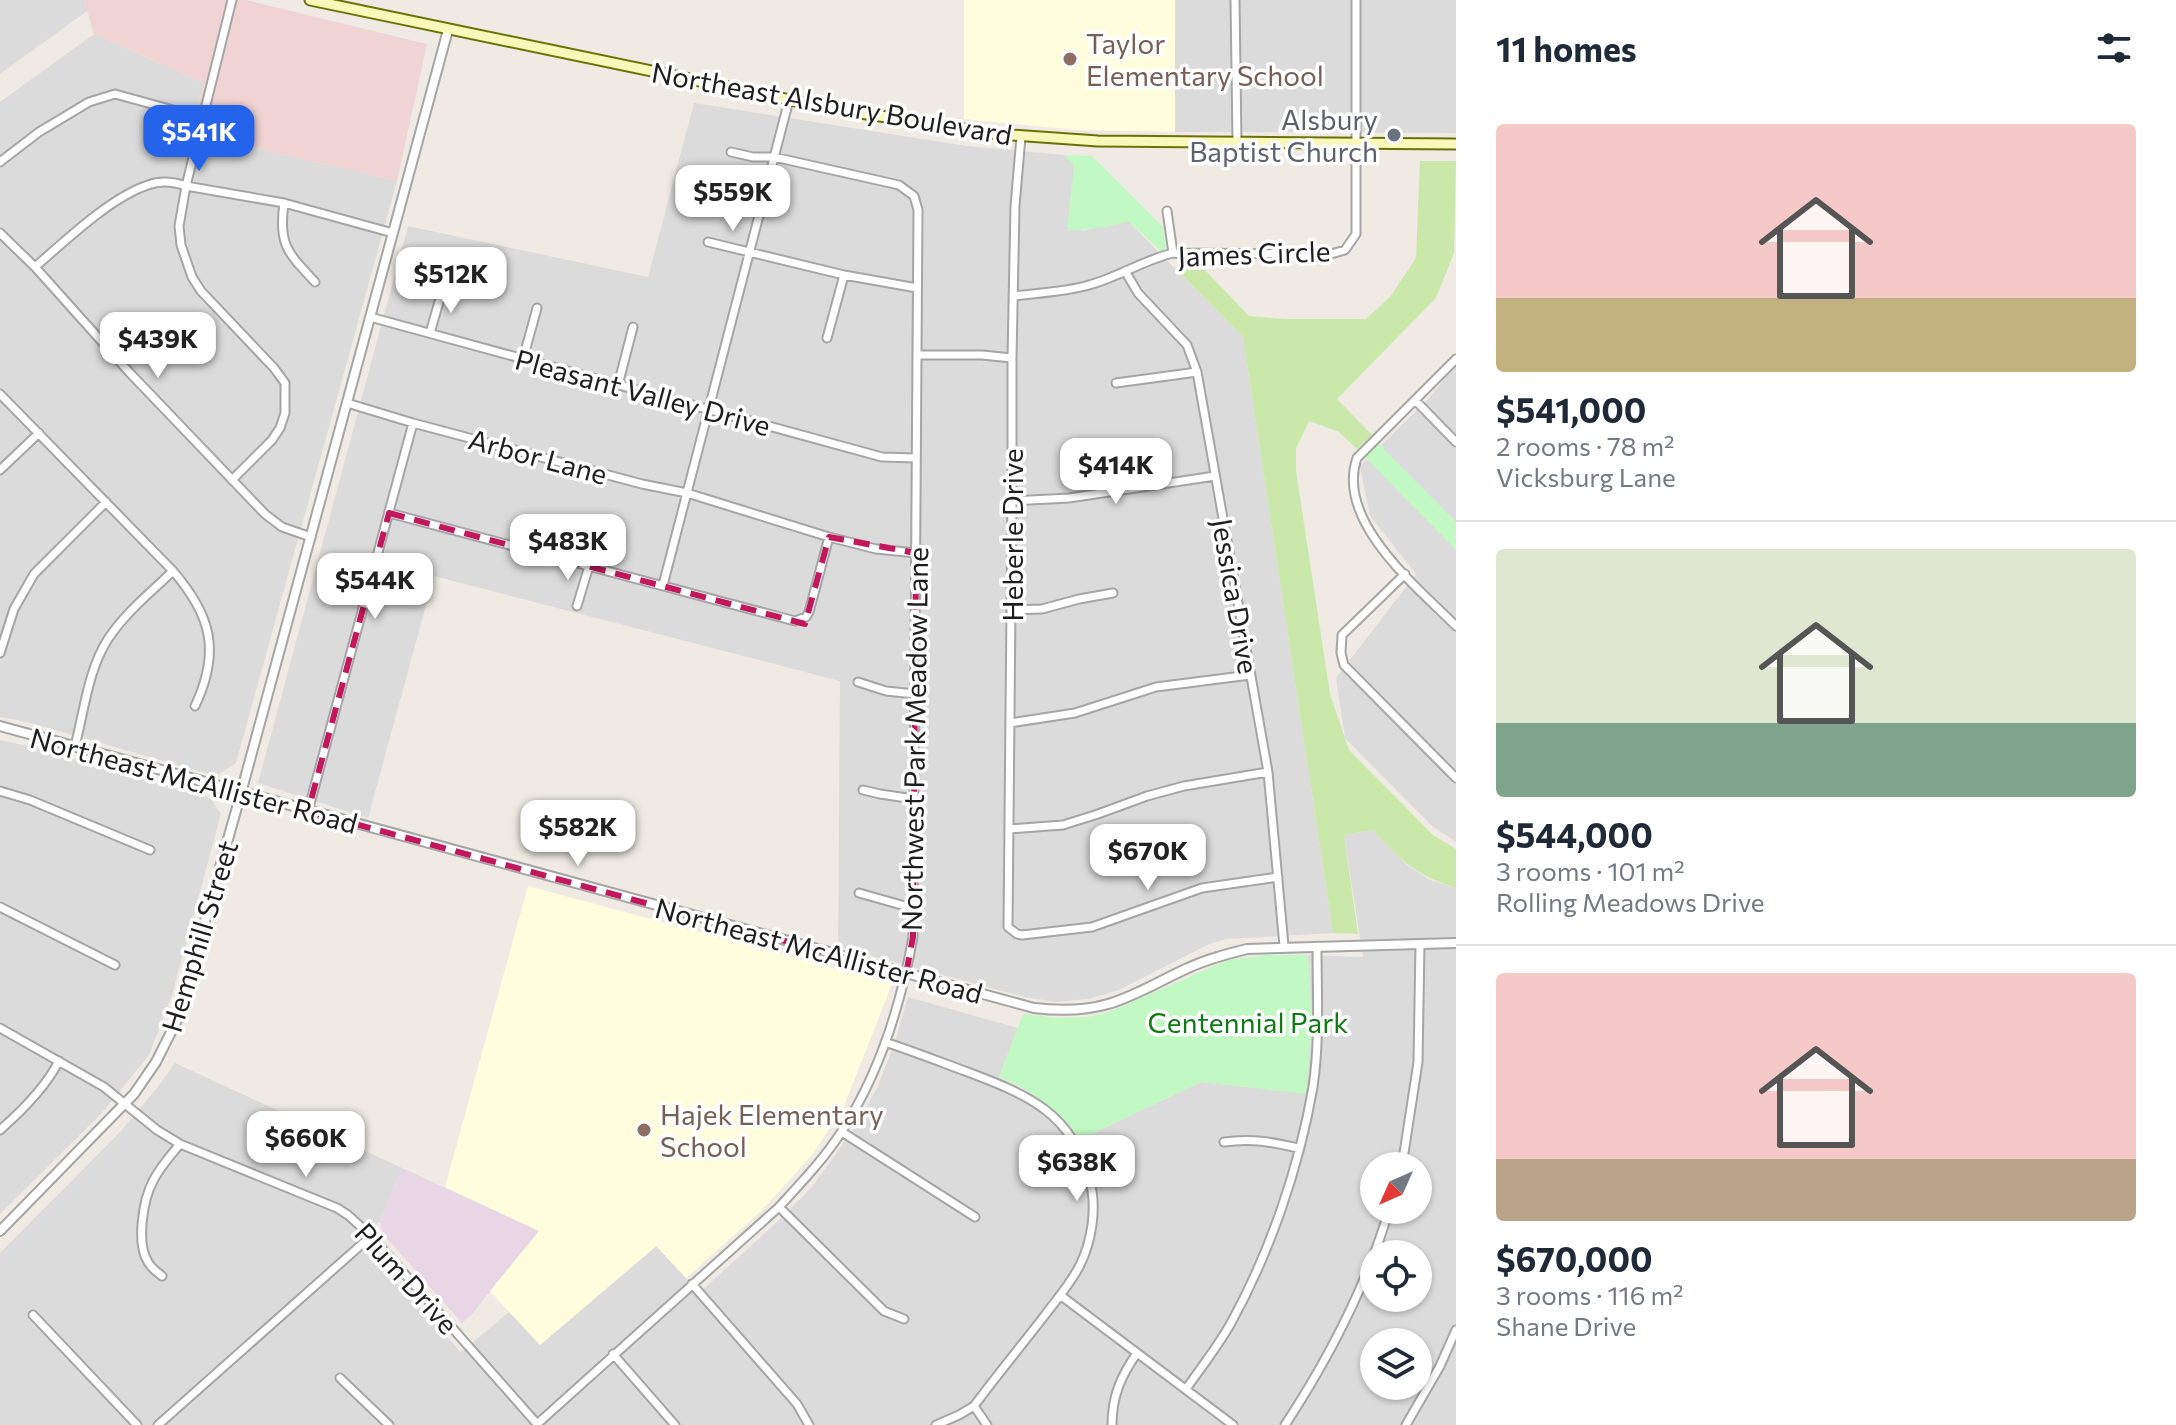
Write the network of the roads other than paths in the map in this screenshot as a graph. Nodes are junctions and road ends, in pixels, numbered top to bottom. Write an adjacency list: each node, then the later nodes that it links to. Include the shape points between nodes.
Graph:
1 (232, 0): 7 (street)
2 (310, 0): 5 (main road, Northeast Alsbury Boulevard)
3 (1235, 0): 9 (street)
4 (1356, 0): 10 (street, James Circle)
5 (448, 30): 6 (main road, Northeast Alsbury Boulevard); 19 (street, Hemphill Street)
6 (789, 100): 8 (main road, Northeast Alsbury Boulevard); 13 (street)
7 (202, 118): 14 (street, via 115,94 75,109); 15 (street)
8 (1021, 137): 9 (main road, Northeast Alsbury Boulevard); 29 (street, Heberle Drive)
9 (1237, 142): 10 (main road, Northeast Alsbury Boulevard)
10 (1357, 144): 11 (main road, Northeast Alsbury Boulevard); 22 (street, James Circle, via 1356,234 1345,250)
11 (1456, 144)
12 (731, 152): 13 (street)
13 (774, 157): 21 (street); 28 (street, Northwest Park Meadow Lane, via 899,185 914,196)
14 (0, 162)
15 (186, 186): 16 (street); 23 (street, via 150,184 123,198 82,225); 52 (street, via 179,226 192,277 285,383 280,428)
16 (284, 203): 19 (street); 26 (street, via 283,239)
17 (1167, 211): 22 (street)
18 (0, 233): 23 (street)
19 (393, 233): 31 (street, Hemphill Street)
20 (708, 242): 21 (street)
21 (749, 253): 25 (street); 45 (street)
22 (1173, 253): 24 (street, James Circle)
23 (35, 267): 52 (street)
24 (1125, 271): 29 (street, James Circle, via 1090,285); 39 (street, Jessica Drive, via 1138,293 1187,345)
25 (844, 275): 28 (street); 34 (street)
26 (315, 282)
27 (443, 288): 33 (street)
28 (917, 288): 35 (street, Northwest Park Meadow Lane)
29 (1013, 296): 36 (street, Heberle Drive)
30 (537, 308): 37 (street)
31 (370, 317): 33 (street, Pleasant Valley Drive); 44 (street, Hemphill Street)
32 (633, 327): 41 (street)
33 (430, 333): 37 (street, Pleasant Valley Drive)
34 (827, 338)
35 (917, 355): 36 (street); 49 (street, Northwest Park Meadow Lane)
36 (1012, 358): 54 (street, Heberle Drive)
37 (523, 359): 41 (street, Pleasant Valley Drive)
38 (1456, 359): 43 (street)
39 (1197, 372): 40 (street); 51 (street, Jessica Drive)
40 (1116, 383)
41 (618, 385): 45 (street, Pleasant Valley Drive)
42 (0, 394): 47 (street)
43 (1415, 400): 48 (street); 62 (street, via 1353,468 1353,487 1367,527)
44 (347, 403): 46 (street, Arbor Lane); 57 (street, Hemphill Street)
45 (709, 410): 49 (street, Pleasant Valley Drive, via 882,457); 53 (street)
46 (413, 423): 53 (street, Arbor Lane); 56 (street)
47 (39, 433): 50 (street); 55 (street)
48 (1456, 442)
49 (916, 458): 59 (street, Northwest Park Meadow Lane)
50 (0, 470)
51 (1215, 476): 54 (street); 69 (street, Jessica Drive)
52 (232, 480): 57 (street, via 282,527)
53 (687, 493): 58 (street, Arbor Lane); 63 (street)
54 (1012, 501): 66 (street, Heberle Drive)
55 (106, 502): 61 (street); 68 (street, via 34,574 14,609)
56 (389, 513): 60 (street); 82 (street)
57 (311, 537): 80 (street, Hemphill Street)
58 (829, 537): 59 (street, Arbor Lane); 63 (street, via 809,612 800,620)
59 (916, 553): 71 (street, Northwest Park Meadow Lane)
60 (589, 566): 63 (street); 65 (street)
61 (173, 571): 72 (street, via 191,592 209,638 205,686); 75 (street, via 107,641 94,669)
62 (1405, 574): 67 (street); 77 (street, via 1342,635 1341,653 1344,665)
63 (663, 585)
64 (1113, 593): 66 (street, via 1042,609)
65 (577, 606)
66 (1011, 610): 73 (street, Heberle Drive)
67 (1456, 626)
68 (0, 653)
69 (1250, 675): 73 (street, via 1156,687 1075,713); 76 (street, Jessica Drive)
70 (858, 682): 71 (street)
71 (915, 694): 81 (street, Northwest Park Meadow Lane)
72 (195, 706)
73 (1010, 723): 83 (street, Heberle Drive)
74 (0, 726): 75 (street, Northeast McAllister Road)
75 (75, 746): 80 (street, Northeast McAllister Road)
76 (1268, 772): 83 (street, via 1184,786 1063,825); 85 (street, Jessica Drive)
77 (1456, 778)
78 (863, 790): 81 (street)
79 (0, 791): 84 (street)
80 (241, 793): 82 (street, Northeast McAllister Road); 98 (street, Hemphill Street, via 177,1020 156,1062)
81 (914, 799): 88 (street, Northwest Park Meadow Lane)
82 (308, 811): 94 (street, Northeast McAllister Road)
83 (1009, 829): 85 (street, Heberle Drive, via 1007,922 1022,935 1082,929 1202,888)
84 (150, 850)
85 (1278, 877): 91 (street, Jessica Drive)
86 (859, 893): 88 (street)
87 (0, 907): 93 (street)
88 (912, 908): 94 (street, Northwest Park Meadow Lane)
89 (1456, 943): 90 (street, Northeast McAllister Road)
90 (1420, 944): 92 (street, Northeast McAllister Road); 104 (street, via 1418,1062)
91 (1284, 946): 92 (street, Northeast McAllister Road); 94 (street, Northeast McAllister Road, via 1221,955 1124,999 1057,1011)
92 (1317, 947): 103 (street, via 1313,1087)
93 (115, 965)
94 (906, 974): 96 (street, Northwest Park Meadow Lane)
95 (0, 1028): 97 (street, Plum Drive)
96 (885, 1042): 100 (street, Northwest Park Meadow Lane); 112 (street, via 1012,1088 1055,1116 1073,1140 1086,1165 1093,1214 1080,1264)
97 (59, 1061): 98 (street, Plum Drive); 99 (street)
98 (125, 1104): 102 (street, Plum Drive); 108 (street, Hemphill Street)
99 (0, 1130)
100 (842, 1132): 105 (street, Northwest Park Meadow Lane); 106 (street)
101 (1224, 1142): 103 (street, via 1247,1139)
102 (180, 1144): 109 (street, Plum Drive, via 337,1208); 110 (street, via 152,1183 143,1218 145,1256)
103 (1298, 1148): 119 (street, via 1258,1269 1229,1326)
104 (1404, 1152)
105 (779, 1207): 111 (street, Northwest Park Meadow Lane); 114 (street, via 884,1311)
106 (975, 1217)
107 (1385, 1224): 131 (street, via 1351,1310)
108 (0, 1231)
109 (371, 1236): 122 (street); 124 (street, Plum Drive)
110 (162, 1276)
111 (692, 1284): 117 (street, Northwest Park Meadow Lane); 126 (street, via 797,1404)
112 (1060, 1295): 116 (street); 120 (street)
113 (33, 1315): 121 (street)
114 (904, 1319)
115 (1456, 1330): 132 (street)
116 (1137, 1353): 119 (street); 129 (street, via 1116,1390)
117 (613, 1354): 124 (street, Northwest Park Meadow Lane); 125 (street)
118 (340, 1378): 123 (street)
119 (1186, 1389): 130 (street)
120 (974, 1406): 127 (street); 128 (street)
121 (137, 1425)
122 (158, 1425)
123 (389, 1425)
124 (537, 1425)
125 (675, 1425)
126 (809, 1425)
127 (936, 1425)
128 (987, 1425)
129 (1112, 1425)
130 (1233, 1425)
131 (1285, 1425)
132 (1406, 1425)

